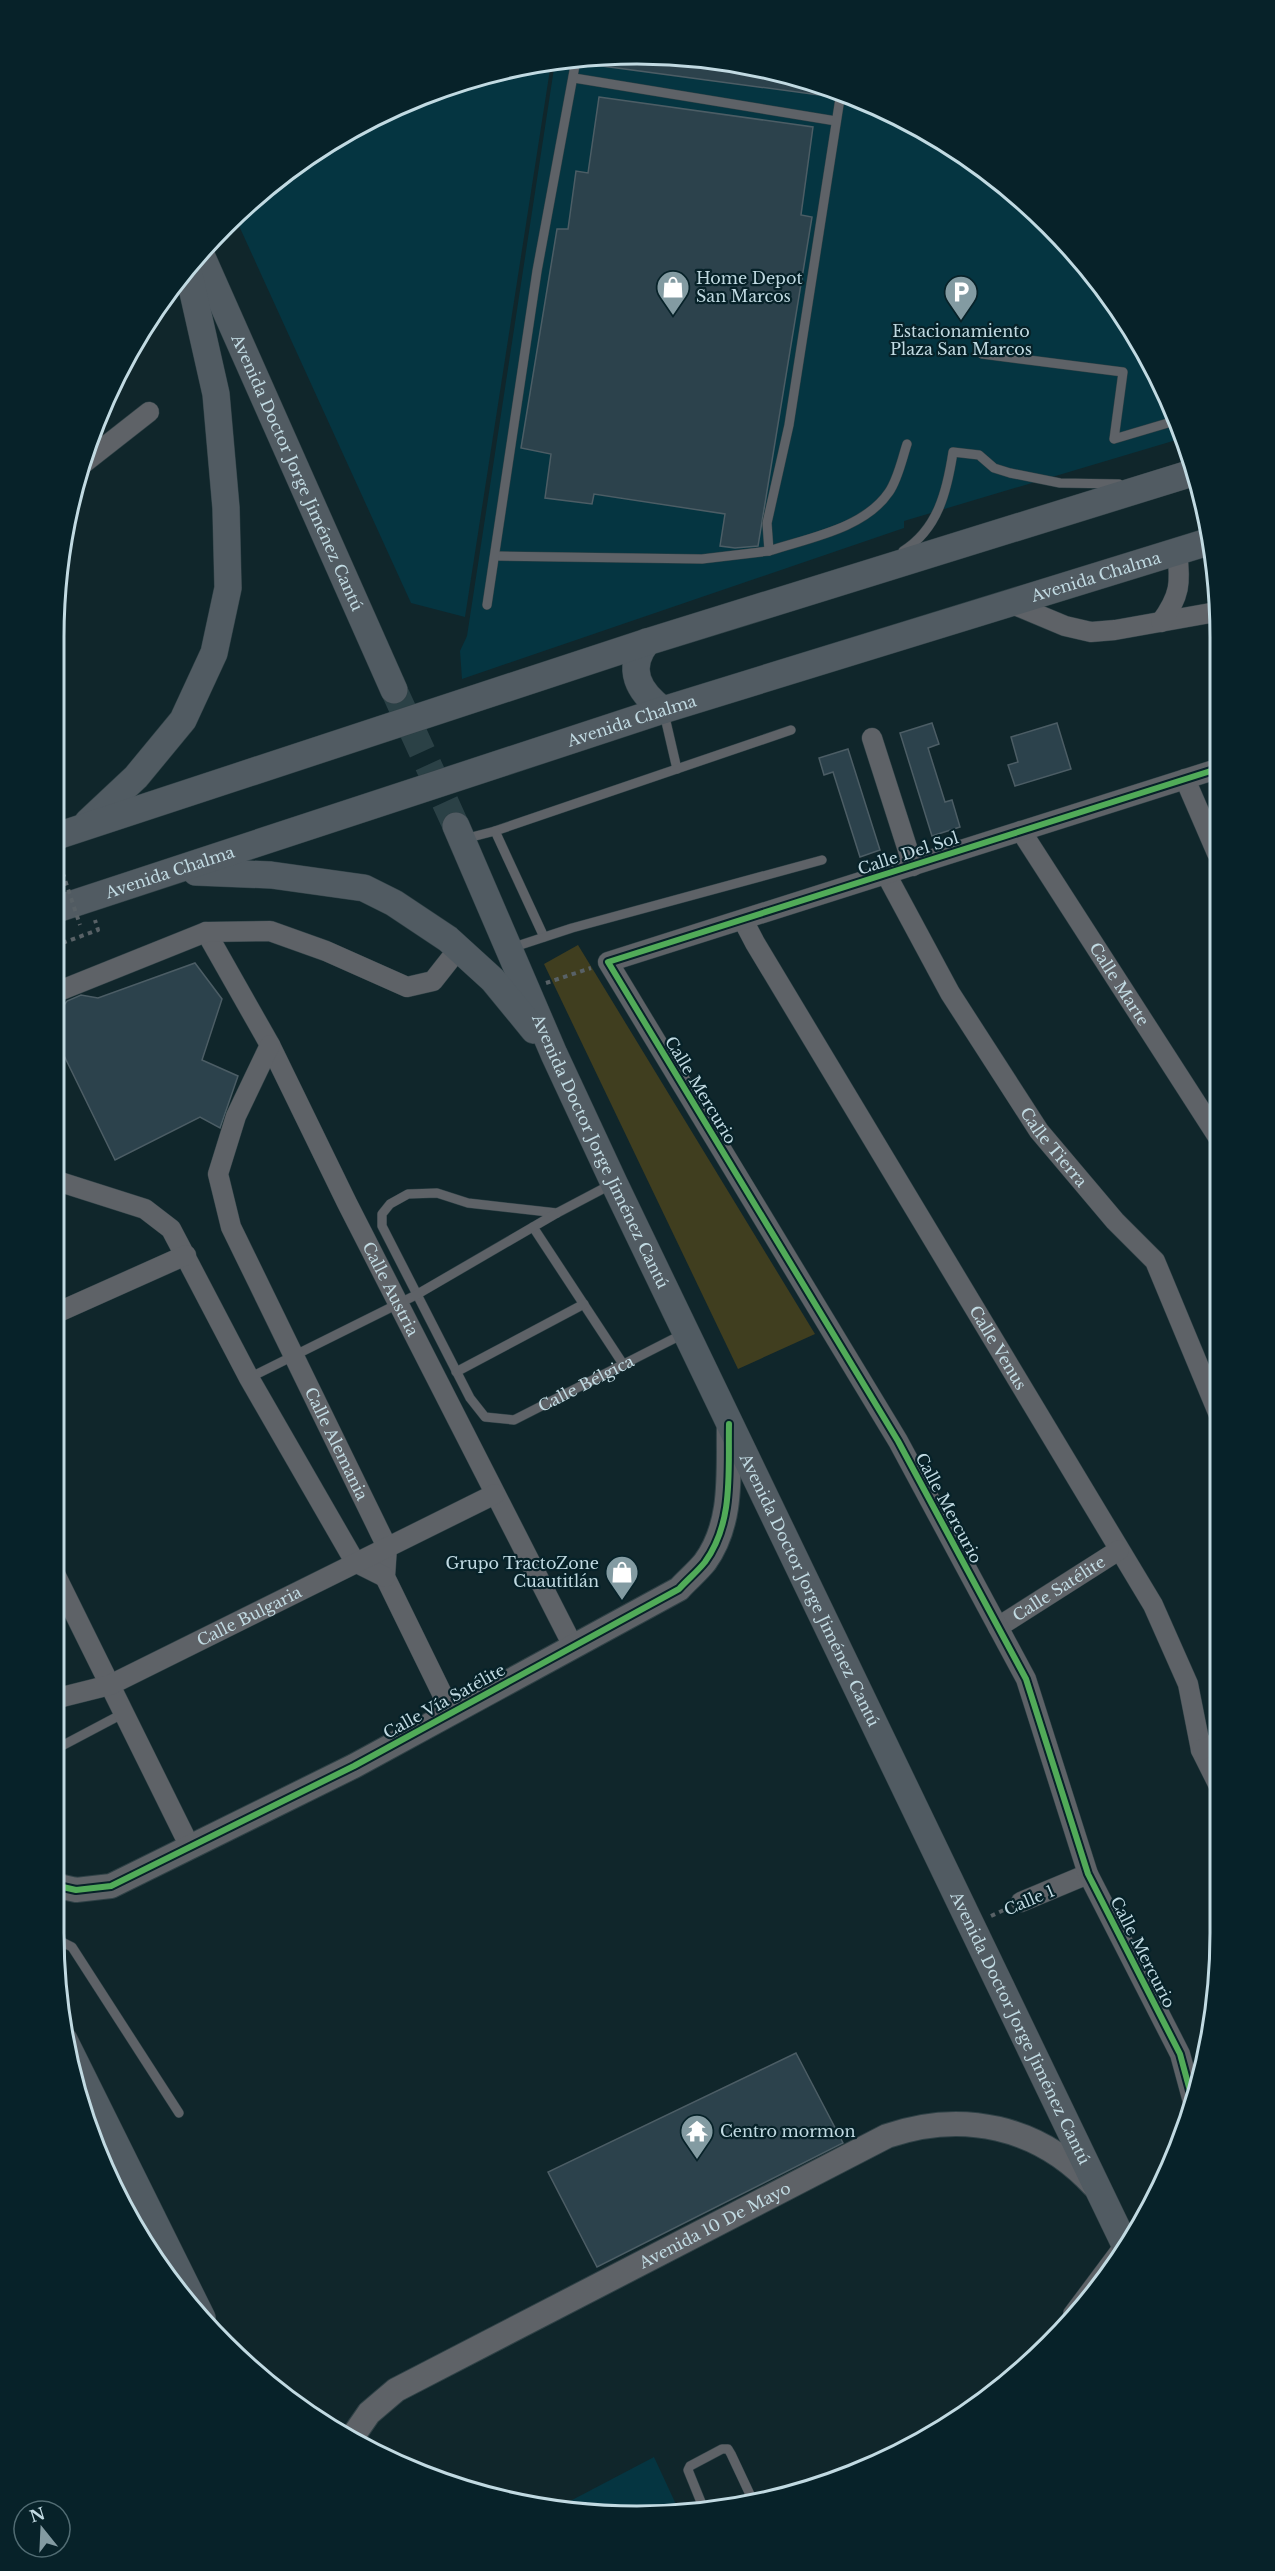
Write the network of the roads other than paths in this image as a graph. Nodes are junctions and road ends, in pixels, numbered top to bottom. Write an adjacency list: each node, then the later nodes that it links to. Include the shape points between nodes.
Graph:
1 (575, 68): 2 (lane)
2 (574, 78): 4 (lane); 16 (lane, via 537,271)
3 (839, 101): 4 (lane)
4 (836, 121): 14 (lane, via 789,425 767,523)
5 (205, 263): 23 (main road, Avenida Doctor Jorge Jiménez Cantú)
6 (190, 280): 30 (main road, via 216,394 228,588 214,652 183,720 136,777)
7 (982, 354): 9 (lane, via 1123,372 1114,439)
8 (149, 412): 11 (street)
9 (1169, 423)
10 (907, 444): 14 (lane, via 889,492 870,512 843,526)
11 (94, 455)
12 (1184, 476): 17 (main road); 17 (lane, via 1104,485 1060,483 994,468 979,455 953,452 947,489 929,527 911,546)
13 (1202, 544): 15 (main road, Avenida Chalma)
14 (769, 551): 16 (lane, via 702,559)
15 (1177, 552): 18 (main road, Avenida Chalma); 21 (street, via 1178,592)
16 (496, 556): 19 (lane)
17 (873, 570): 22 (main road)
18 (1010, 603): 21 (street, via 1065,626 1091,632); 24 (main road, Avenida Chalma)
19 (487, 605)
20 (1209, 613): 21 (street)
21 (1161, 622)
22 (647, 642): 24 (main road, via 637,657 636,674 647,699); 30 (main road)
23 (394, 690)
24 (663, 710): 27 (lane); 38 (main road, Avenida Chalma)
25 (791, 730): 27 (lane)
26 (872, 738): 37 (street)
27 (677, 769): 31 (lane)
28 (1210, 771): 29 (street, Calle Del Sol)
29 (1185, 779): 32 (street, Calle Del Sol); 35 (street)
30 (82, 827): 33 (main road)
31 (495, 831): 34 (lane); 43 (lane)
32 (1021, 831): 37 (street, Calle Del Sol); 50 (street, Calle Marte)
33 (64, 833)
34 (459, 833): 45 (main road, Avenida Doctor Jorge Jiménez Cantú)
35 (1210, 837)
36 (822, 860): 43 (lane)
37 (913, 866): 39 (street, Calle Del Sol)
38 (174, 873): 40 (main road, Avenida Chalma); 44 (main road, via 271,875 364,888 424,921)
39 (886, 874): 41 (street, Calle Del Sol); 65 (street, Calle Tierra, via 950,993 1040,1131 1115,1221 1155,1261)
40 (64, 907)
41 (743, 920): 46 (street, Calle Del Sol); 69 (street, Calle Venus)
42 (206, 932): 44 (street, via 270,931 407,987 433,981); 47 (street); 48 (street, Calle Austria)
43 (544, 937): 45 (lane)
44 (459, 948): 49 (main road, via 493,980)
45 (509, 948): 49 (main road, Avenida Doctor Jorge Jiménez Cantú)
46 (608, 962): 73 (street, Calle Mercurio, via 898,1441)
47 (64, 989)
48 (270, 1045): 57 (street, Calle Austria); 61 (street, Calle Alemania, via 236,1116 218,1174 231,1227)
49 (554, 1054): 52 (main road, Avenida Doctor Jorge Jiménez Cantú)
50 (1210, 1125)
51 (64, 1183): 55 (street, via 145,1209 171,1228)
52 (614, 1183): 53 (lane); 60 (main road, Avenida Doctor Jorge Jiménez Cantú)
53 (557, 1213): 54 (lane); 56 (lane, via 468,1203 437,1193 408,1194 390,1204 382,1214 382,1226)
54 (533, 1227): 56 (lane); 58 (lane)
55 (186, 1255): 59 (street); 64 (street)
56 (416, 1295): 57 (lane); 63 (lane)
57 (398, 1303): 61 (lane); 67 (street, Calle Austria)
58 (584, 1304): 62 (lane); 63 (lane)
59 (64, 1310)
60 (686, 1332): 62 (lane, Calle Bélgica); 66 (main road, Avenida Doctor Jorge Jiménez Cantú)
61 (294, 1354): 64 (lane); 68 (street, Calle Alemania)
62 (623, 1364): 63 (lane, Calle Bélgica, via 514,1420 485,1417)
63 (456, 1372)
64 (249, 1378): 70 (street)
65 (1210, 1393)
66 (729, 1425): 74 (street, Calle Vía Satélite, via 728,1503 720,1532 705,1562 679,1589); 91 (main road, Avenida Doctor Jorge Jiménez Cantú)
67 (495, 1494): 68 (street, Calle Bulgaria); 74 (street, Calle Austria)
68 (387, 1547): 70 (street, Calle Bulgaria); 71 (street, Calle Alemania)
69 (1119, 1550): 73 (street, Calle Satélite); 81 (street, Calle Venus, via 1153,1605 1188,1684)
70 (355, 1562): 71 (street); 75 (street, Calle Bulgaria)
71 (385, 1577): 77 (street, Calle Alemania)
72 (64, 1592): 75 (street)
73 (998, 1627): 84 (street, Calle Mercurio, via 1026,1679)
74 (573, 1646): 77 (street, Calle Vía Satélite)
75 (110, 1685): 76 (street, Calle Bulgaria); 78 (street)
76 (64, 1696)
77 (451, 1712): 83 (street, Calle Vía Satélite, via 354,1766)
78 (124, 1713): 79 (lane); 83 (street)
79 (64, 1745)
80 (1210, 1746): 81 (street)
81 (1201, 1750): 82 (street, Calle Venus)
82 (1210, 1768)
83 (190, 1847): 85 (street, Calle Vía Satélite, via 111,1886 76,1890)
84 (1088, 1874): 86 (street, Calle 1); 89 (street, Calle Mercurio, via 1180,2054)
85 (64, 1887)
86 (1021, 1902)
87 (64, 1943): 90 (lane, via 72,1947)
88 (83, 2079): 93 (main road)
89 (1189, 2088)
90 (179, 2113)
91 (1097, 2189): 92 (main road, Avenida Doctor Jorge Jiménez Cantú); 94 (street, Avenida 10 De Mayo, via 1049,2148 1010,2131 969,2123 907,2129 396,2390 369,2413)
92 (1122, 2239)
93 (186, 2285)
94 (356, 2432)
95 (750, 2495): 96 (lane, via 728,2449 722,2449 688,2470)
96 (701, 2503)

